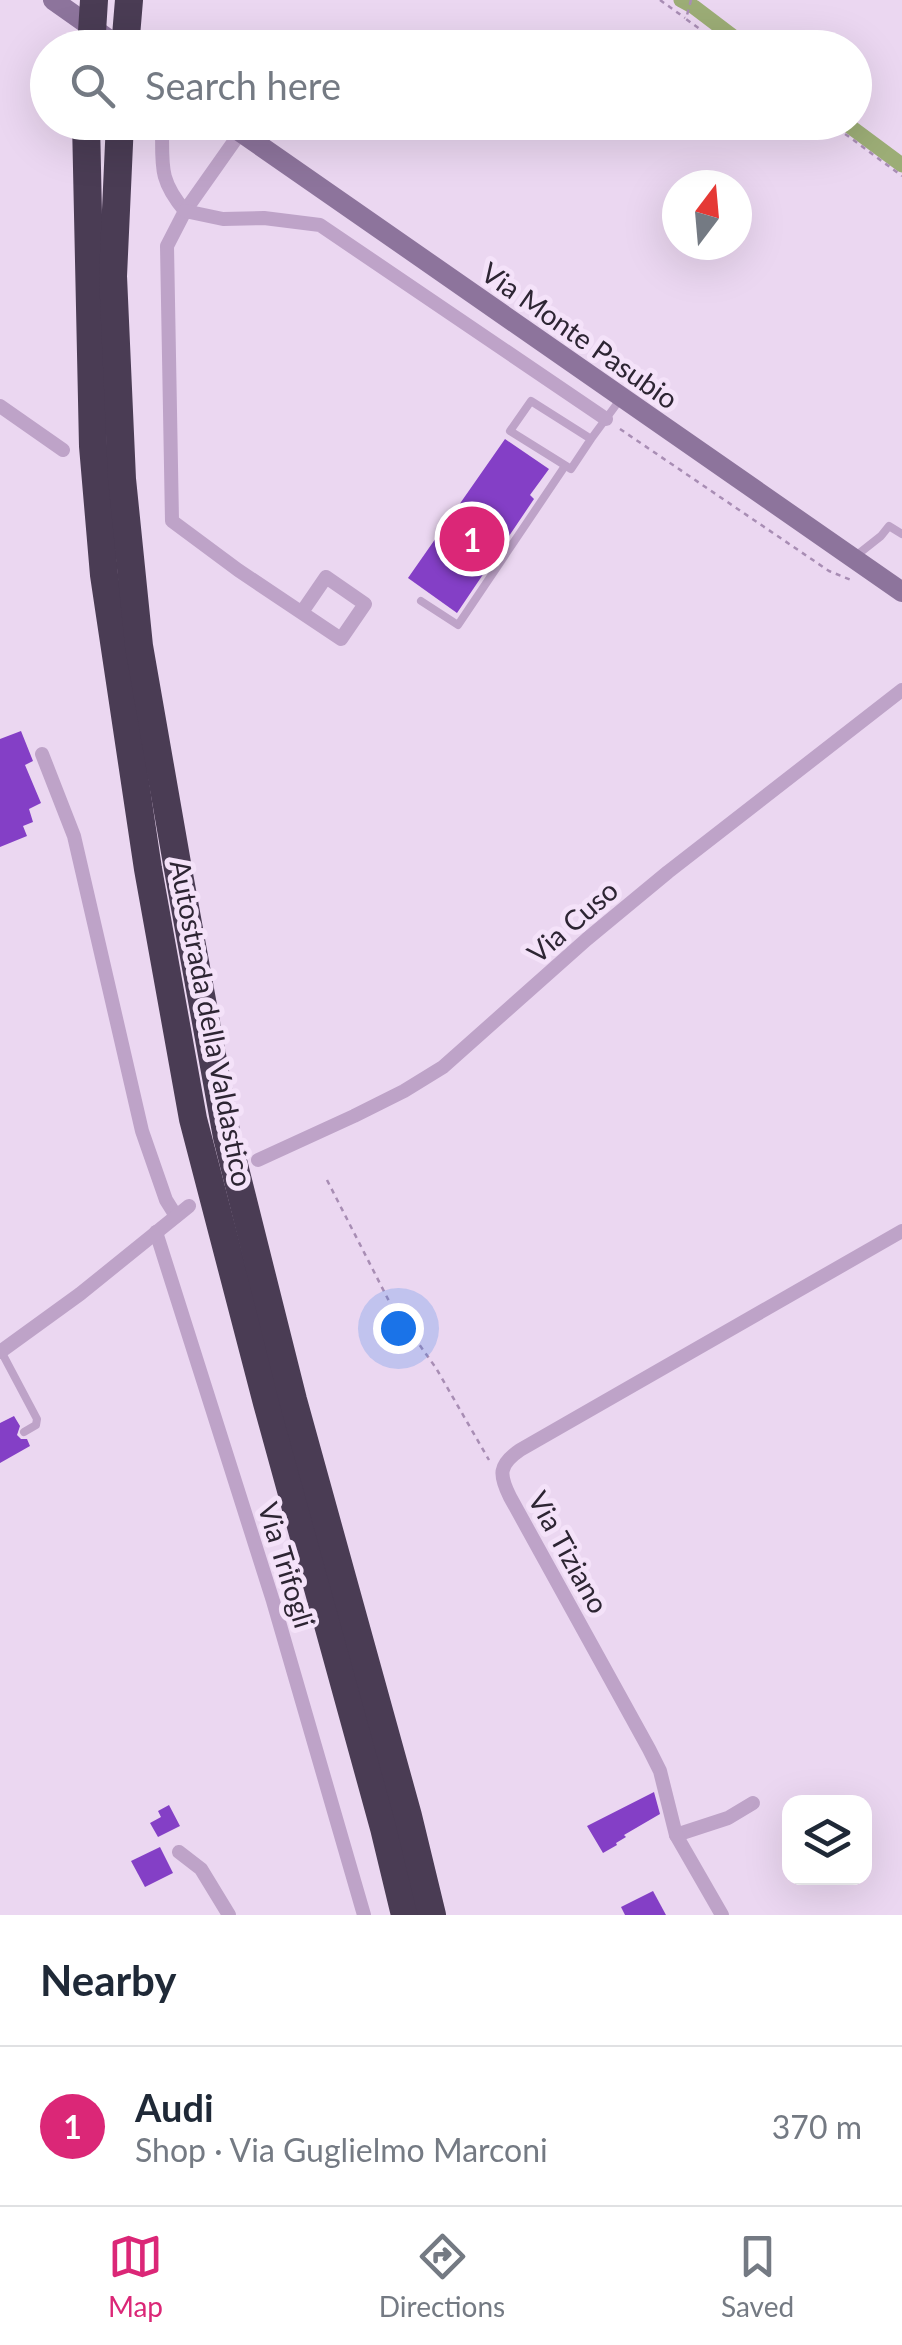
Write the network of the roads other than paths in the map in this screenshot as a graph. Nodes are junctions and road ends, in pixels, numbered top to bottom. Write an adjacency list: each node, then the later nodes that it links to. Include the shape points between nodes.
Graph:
1 (53, 0): 5 (main road)
2 (94, 0): 4 (highway, bridge)
3 (128, 0): 6 (highway)
4 (92, 30)
5 (97, 30)
6 (125, 30)
7 (86, 140): 24 (highway, Autostrada della Valdastico, via 93,446 104,575)
8 (119, 140): 24 (highway, Autostrada della Valdastico, via 113,276)
9 (162, 140): 12 (street, via 163,179)
10 (226, 140): 12 (street)
11 (250, 140): 13 (main road, Via Monte Pasubio)
12 (186, 211): 15 (street, Via Monte Pasubio, via 320,225); 23 (street, via 167,246 172,521)
13 (622, 397): 15 (lane); 20 (main road, Via Monte Pasubio)
14 (0, 406): 17 (street)
15 (606, 419): 16 (lane)
16 (591, 439): 18 (lane, via 571,469); 18 (lane, via 530,402 510,431)
17 (63, 450)
18 (566, 466): 22 (lane, via 458,625)
19 (902, 534): 20 (lane, via 890,526)
20 (853, 558): 21 (main road, Via Monte Pasubio)
21 (902, 592)
22 (420, 602)
23 (302, 612): 23 (street, via 341,639 365,604 326,577)
24 (127, 646): 39 (highway, Autostrada della Valdastico, via 132,774 193,1119); 40 (highway, Autostrada della Valdastico, via 178,869 228,1138)
25 (902, 690): 27 (street, Via Cuso, via 668,872 443,1067)
26 (42, 754): 29 (street, via 74,836 142,1131)
27 (258, 1160)
28 (189, 1206): 29 (street)
29 (176, 1216): 31 (street)
30 (902, 1231): 35 (street, Via Tiziano, via 520,1450 502,1468 510,1497 660,1771)
31 (156, 1232): 32 (street); 38 (street, Via Trifogli)
32 (0, 1351): 33 (lane, via 36,1419)
33 (24, 1432)
34 (753, 1803): 35 (street)
35 (676, 1835): 41 (street, Via Tiziano)
36 (179, 1852): 37 (street, via 201,1869)
37 (229, 1915)
38 (364, 1915)
39 (406, 1915)
40 (432, 1915)
41 (722, 1915)

